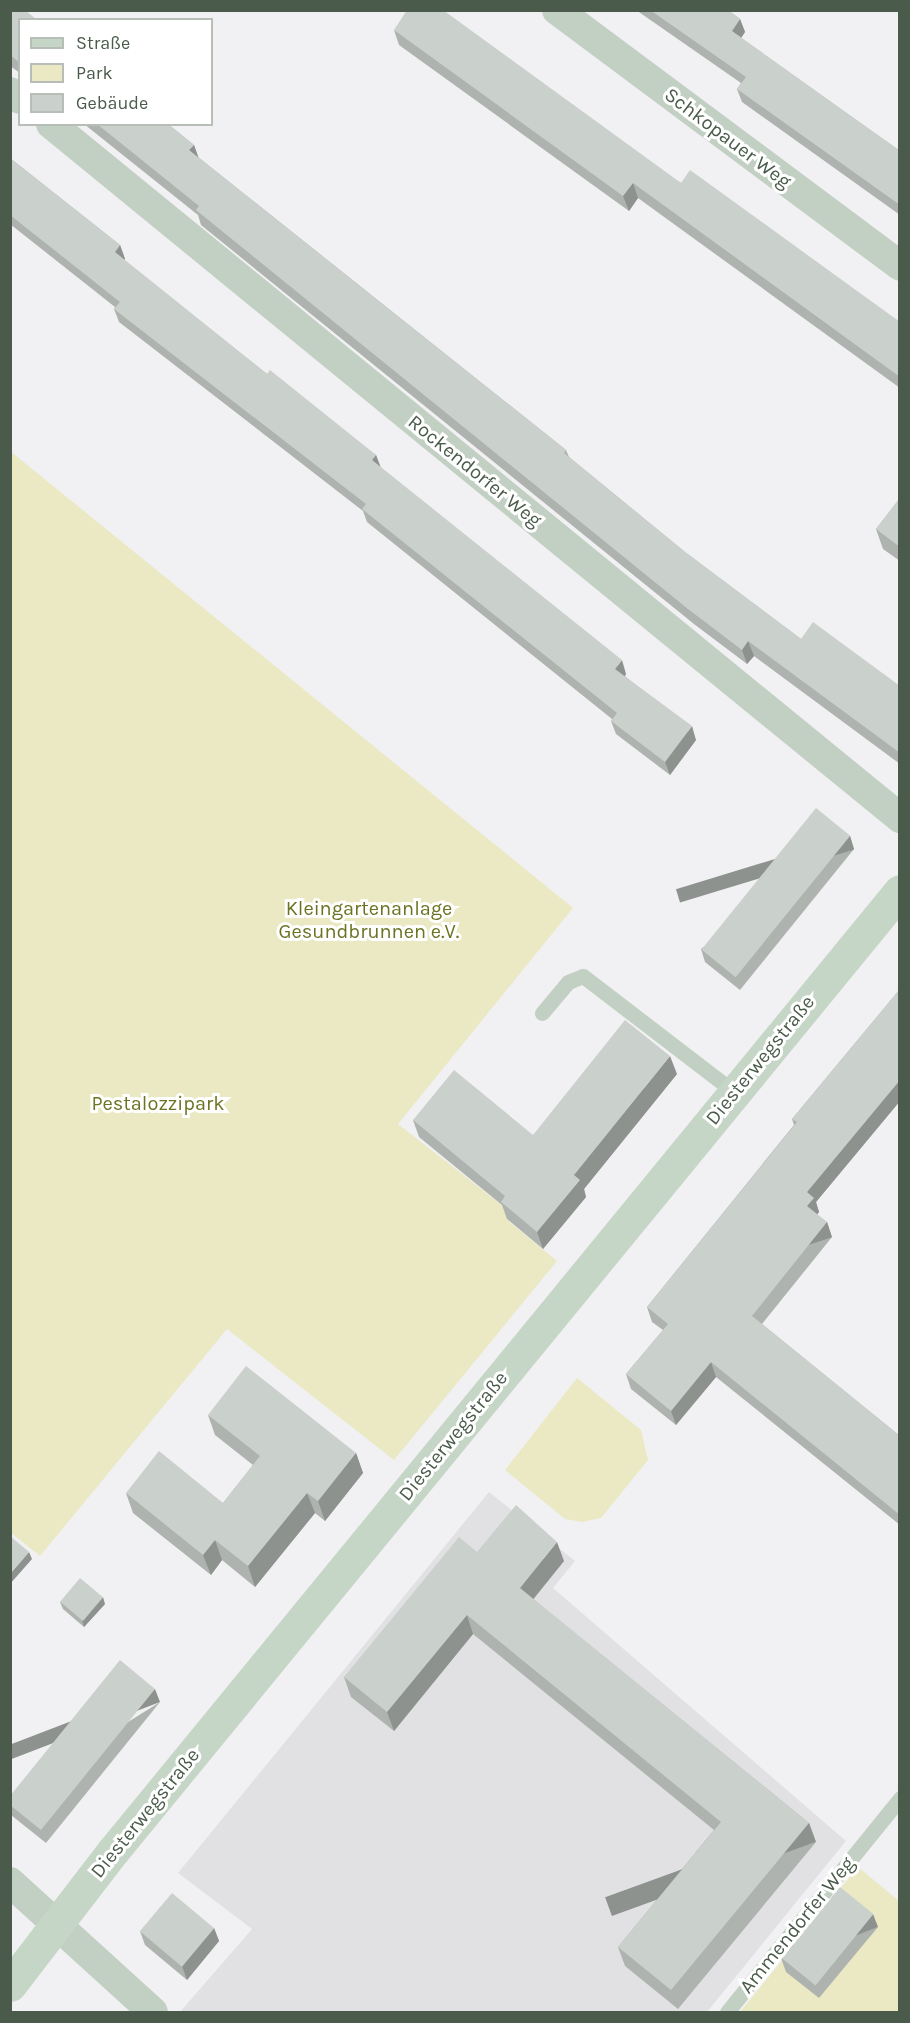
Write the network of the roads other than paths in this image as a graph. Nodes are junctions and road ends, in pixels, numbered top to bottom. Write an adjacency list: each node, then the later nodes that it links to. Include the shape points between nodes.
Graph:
1 (557, 10): 3 (street, Schkopauer Weg)
2 (53, 126): 4 (street, Rockendorfer Weg)
3 (900, 266)
4 (900, 818)
5 (900, 891): 7 (street, Diesterwegstraße)
6 (542, 1014): 7 (lane, via 568,982 583,976)
7 (734, 1092): 10 (street, Diesterwegstraße, via 113,1851)
8 (900, 1798): 13 (lane, Ammendorfer Weg)
9 (10, 1882): 10 (street)
10 (57, 1925): 11 (street, Diesterwegstraße); 12 (street)
11 (10, 1985)
12 (153, 2013)
13 (727, 2013)

